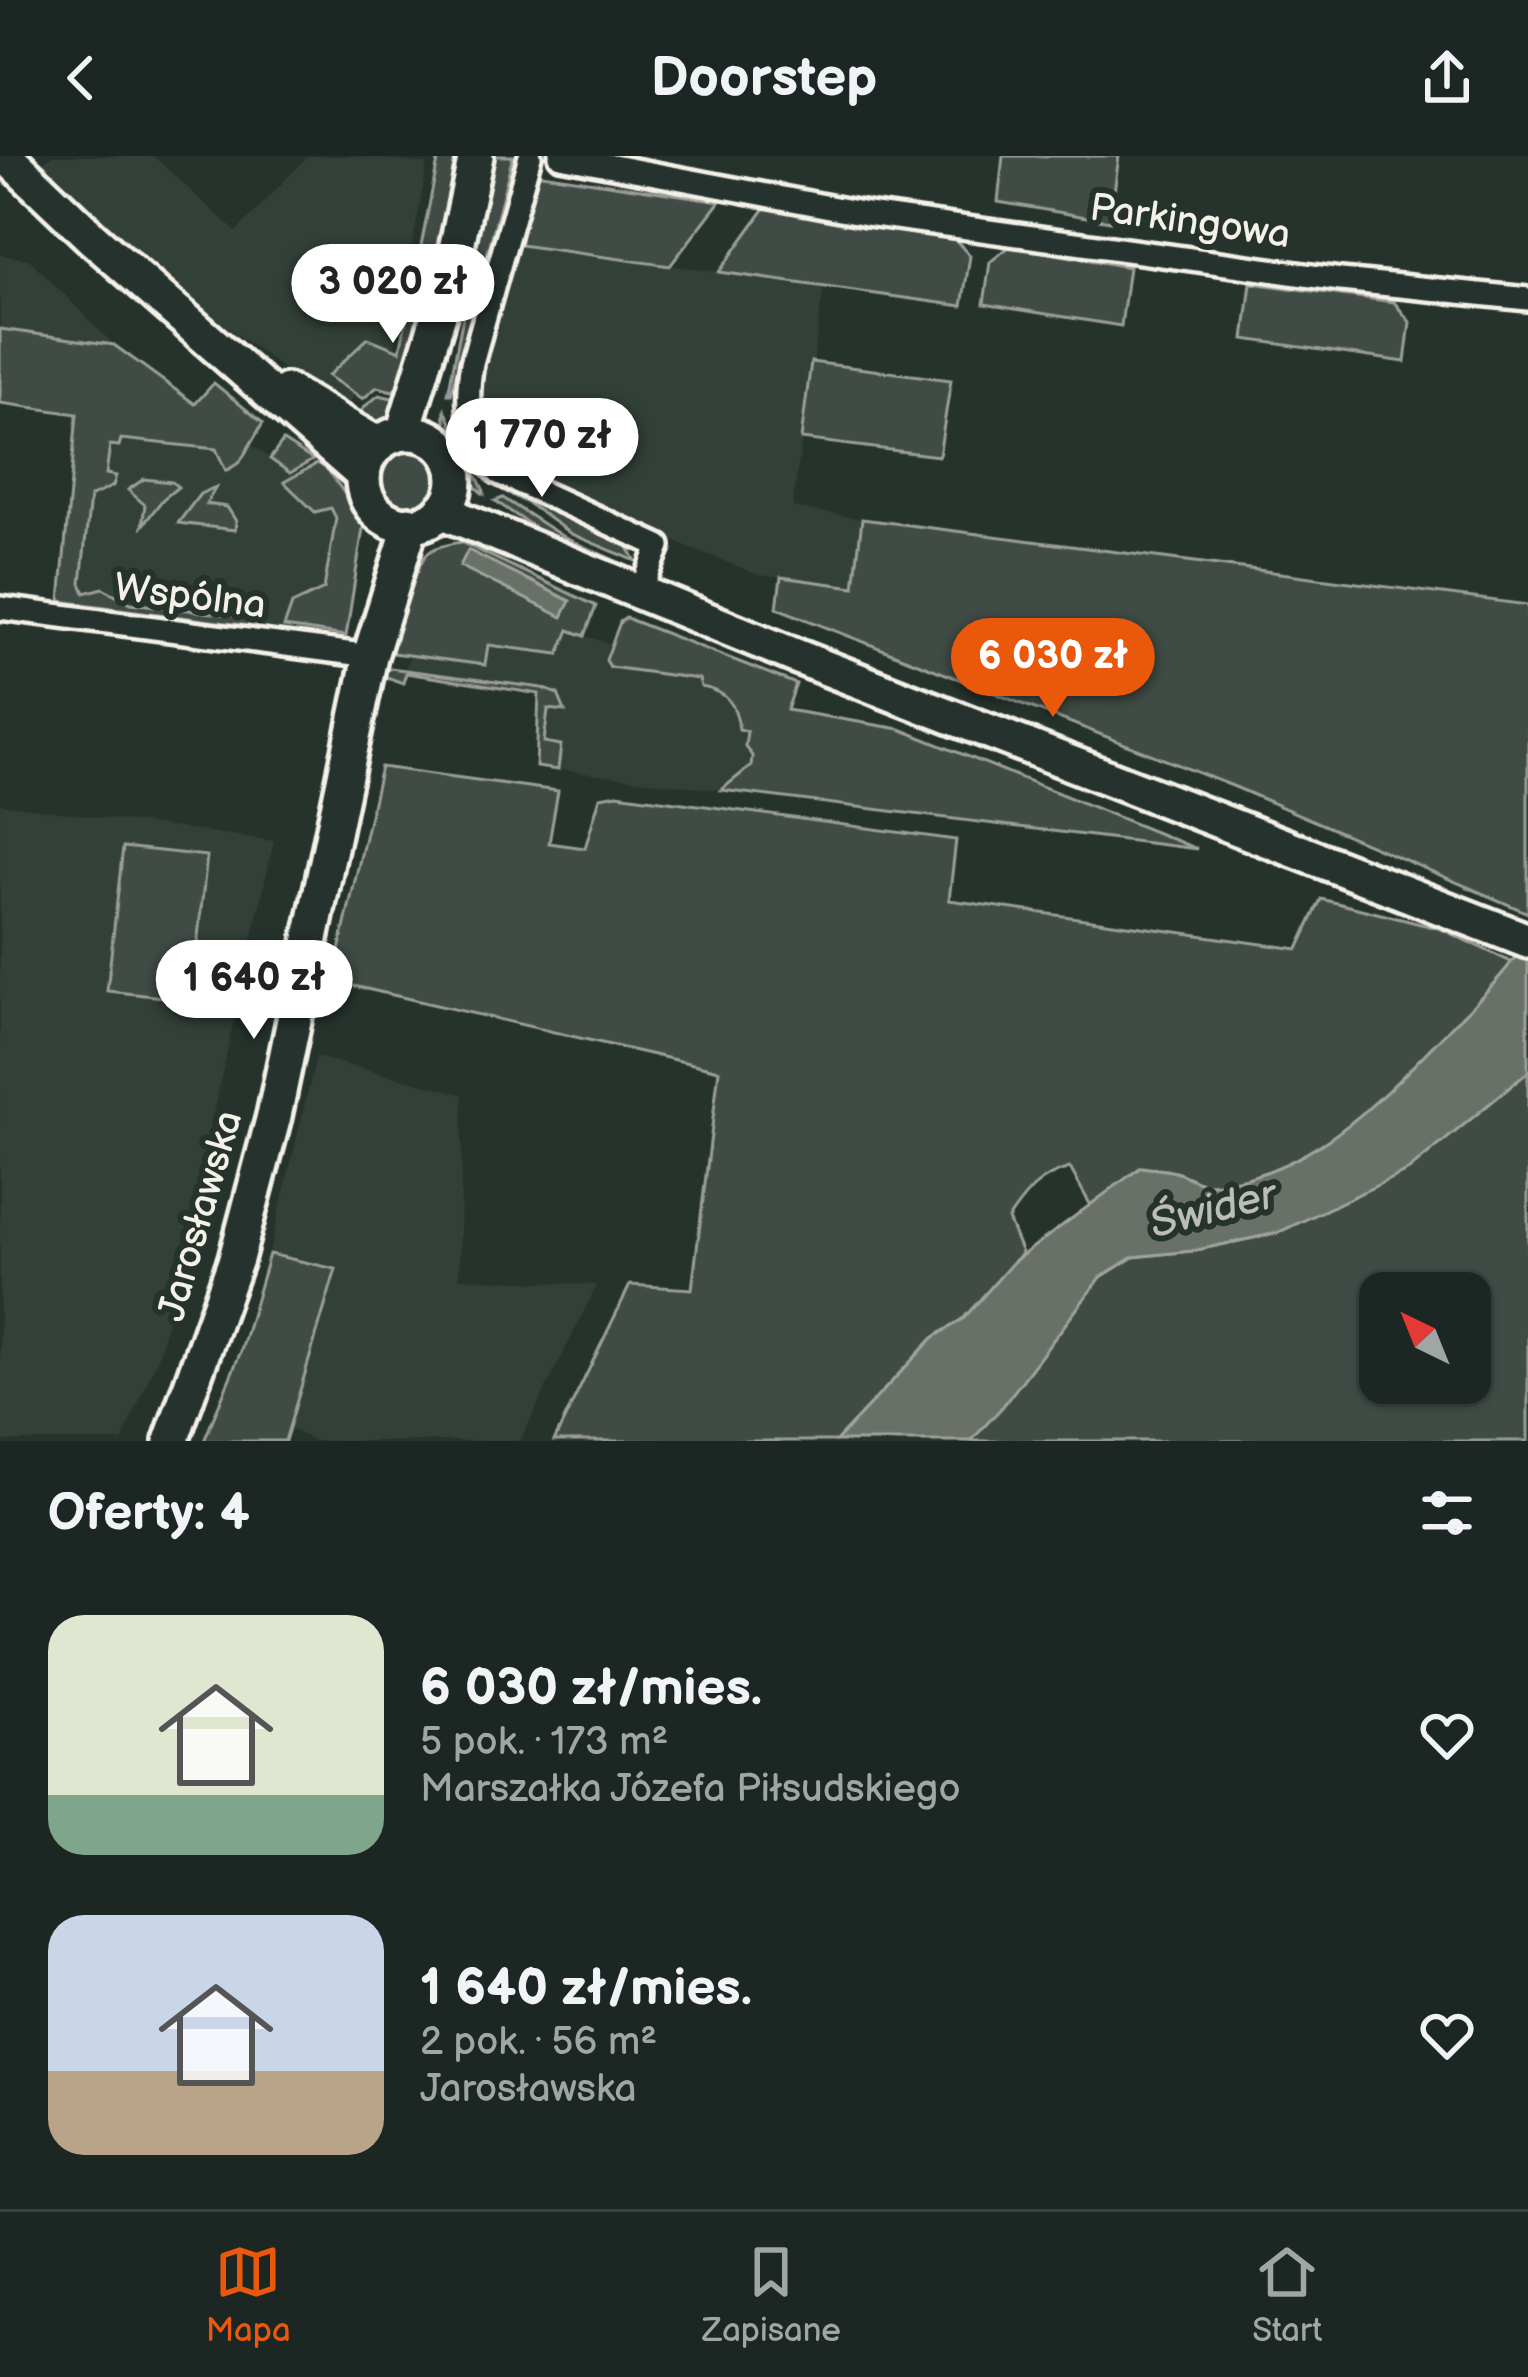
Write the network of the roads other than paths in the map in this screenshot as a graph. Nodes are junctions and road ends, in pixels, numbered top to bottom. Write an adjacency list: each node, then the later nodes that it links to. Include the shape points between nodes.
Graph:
1 (6, 156): 6 (main road, via 205,337)
2 (476, 156): 6 (main road, via 450,278 434,417)
3 (530, 156): 8 (street, via 472,363 469,419 499,473 659,546)
4 (560, 156): 5 (street, Parkingowa, via 867,214)
5 (1528, 299)
6 (395, 448): 7 (main road, via 369,500); 7 (main road, via 447,452)
7 (423, 509): 8 (main road); 10 (main road, Jarosławska)
8 (640, 594): 11 (main road)
9 (0, 608): 10 (street, Wspólna)
10 (370, 656): 12 (main road, Jarosławska, via 274,1115 229,1280)
11 (1528, 941)
12 (171, 1441)

